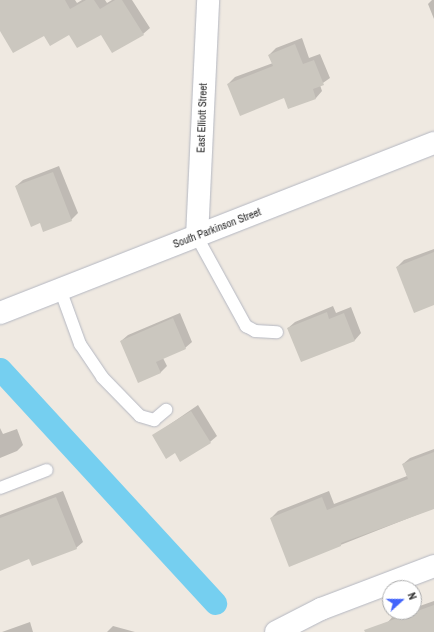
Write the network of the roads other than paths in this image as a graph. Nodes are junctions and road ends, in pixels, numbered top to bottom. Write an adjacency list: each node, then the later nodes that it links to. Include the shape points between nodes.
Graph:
1 (208, 0): 3 (street, East Elliott Street)
2 (434, 143): 3 (street, South Parkinson Street)
3 (197, 237): 4 (street, South Parkinson Street); 6 (lane, via 246,326 255,331)
4 (60, 290): 5 (street, South Parkinson Street); 7 (lane, via 80,344 102,377 140,416 154,420)
5 (0, 313)
6 (277, 332)
7 (166, 410)
8 (47, 470): 9 (lane)
9 (0, 488)
10 (434, 566): 11 (street, via 321,610)
11 (276, 632)

